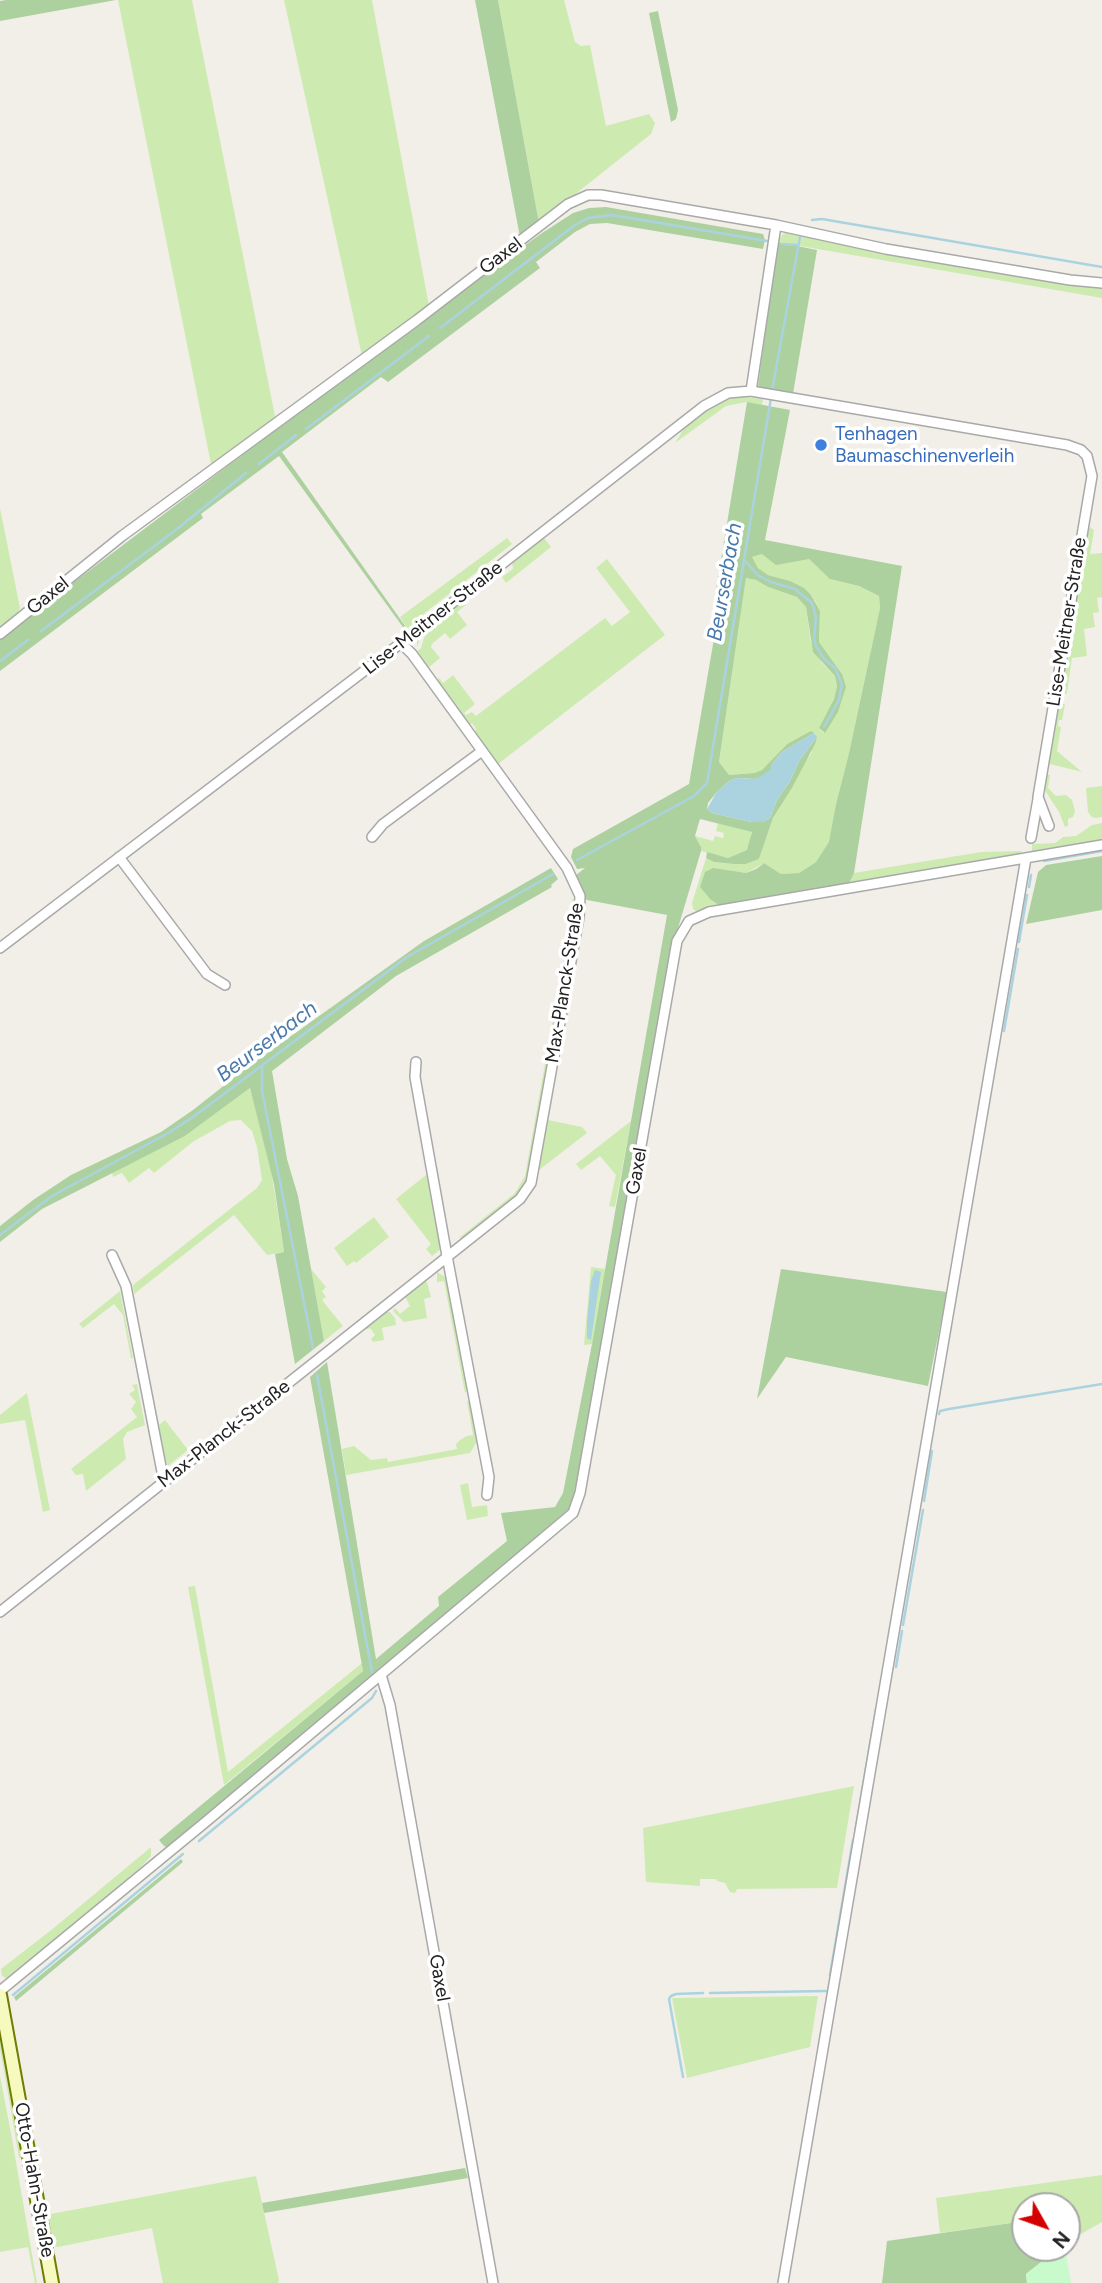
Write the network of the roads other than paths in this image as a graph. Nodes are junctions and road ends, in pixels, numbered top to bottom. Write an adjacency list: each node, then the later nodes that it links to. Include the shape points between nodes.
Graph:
1 (776, 225): 2 (street, Gaxel, via 886,249); 3 (street); 4 (street, Gaxel, via 601,195 568,204 122,536)
2 (1102, 283)
3 (751, 391): 5 (street, Lise-Meitner-Straße, via 728,393 705,406); 7 (street, Lise-Meitner-Straße, via 1067,445 1087,456 1092,476)
4 (0, 634)
5 (401, 642): 6 (street, Max-Planck-Straße); 12 (street, Lise-Meitner-Straße)
6 (482, 751): 9 (street); 18 (street, Max-Planck-Straße, via 567,868 580,905 531,1183 520,1199)
7 (1038, 797): 8 (street); 10 (street, Lise-Meitner-Straße)
8 (1049, 826)
9 (372, 837)
10 (1031, 838)
11 (1102, 845): 13 (street, Gaxel)
12 (119, 857): 14 (street, Lise-Meitner-Straße); 15 (street, via 207,974)
13 (1026, 858): 22 (street, Gaxel, via 709,912 689,921 677,941 578,1503 573,1513); 26 (street)
14 (0, 948)
15 (225, 985)
16 (416, 1062): 18 (street)
17 (113, 1255): 19 (street, via 126,1286)
18 (447, 1256): 19 (street, Max-Planck-Straße); 20 (street, via 489,1476)
19 (164, 1482): 21 (street, Max-Planck-Straße)
20 (487, 1495)
21 (0, 1612)
22 (381, 1675): 23 (street, Gaxel); 25 (street, Gaxel)
23 (0, 1993): 24 (street, Otto-Hahn-Straße)
24 (52, 2283)
25 (493, 2283)
26 (783, 2283)

